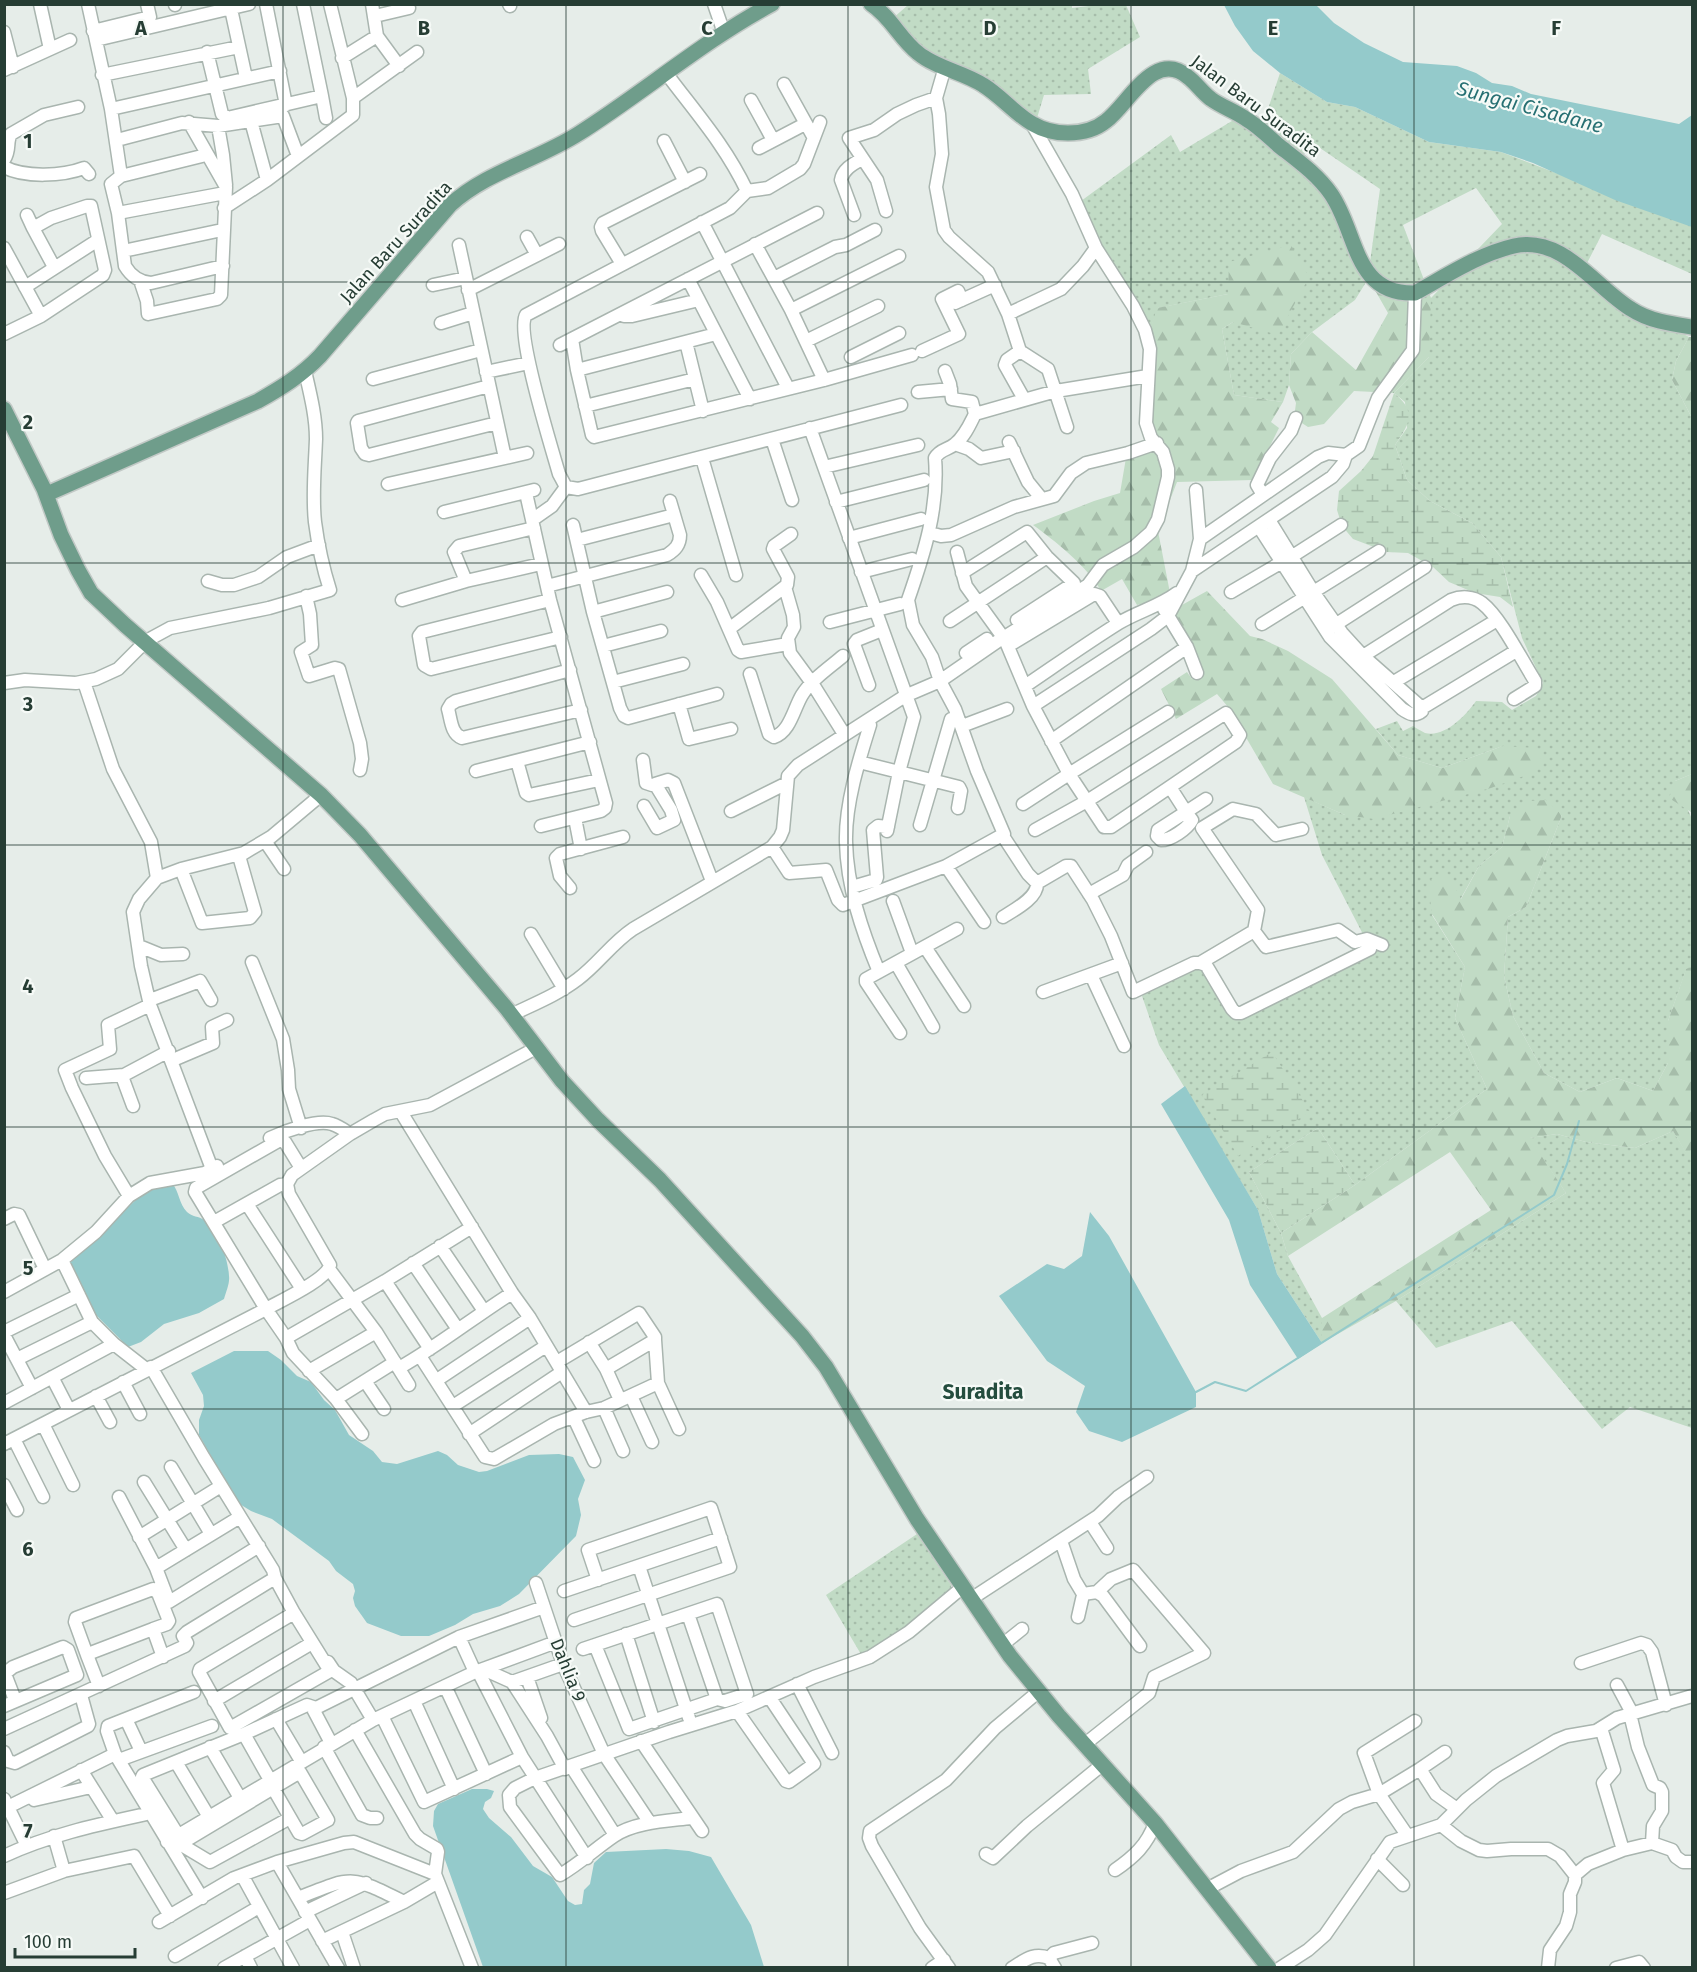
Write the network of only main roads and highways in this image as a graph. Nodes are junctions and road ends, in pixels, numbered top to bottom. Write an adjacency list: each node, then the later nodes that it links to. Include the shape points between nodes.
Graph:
1 (872, 5): 3 (main road, Jalan Baru Suradita, via 919,55 986,86 1032,124 1053,131 1089,131 1108,120 1150,76 1164,70 1179,71 1212,100 1247,119 1320,179 1338,205 1356,252 1372,279 1395,292 1415,293 1493,252 1516,245 1539,246 1562,255 1632,310)
2 (765, 6): 5 (main road, Jalan Baru Suradita, via 578,134 457,199 305,371 258,401)
3 (1692, 327)
4 (4, 410): 5 (main road)
5 (46, 494): 6 (main road, via 61,535 91,593 321,795 380,858 562,1081 660,1180 816,1352 916,1519 1002,1645 1038,1692 1155,1823)
6 (1269, 1968)

